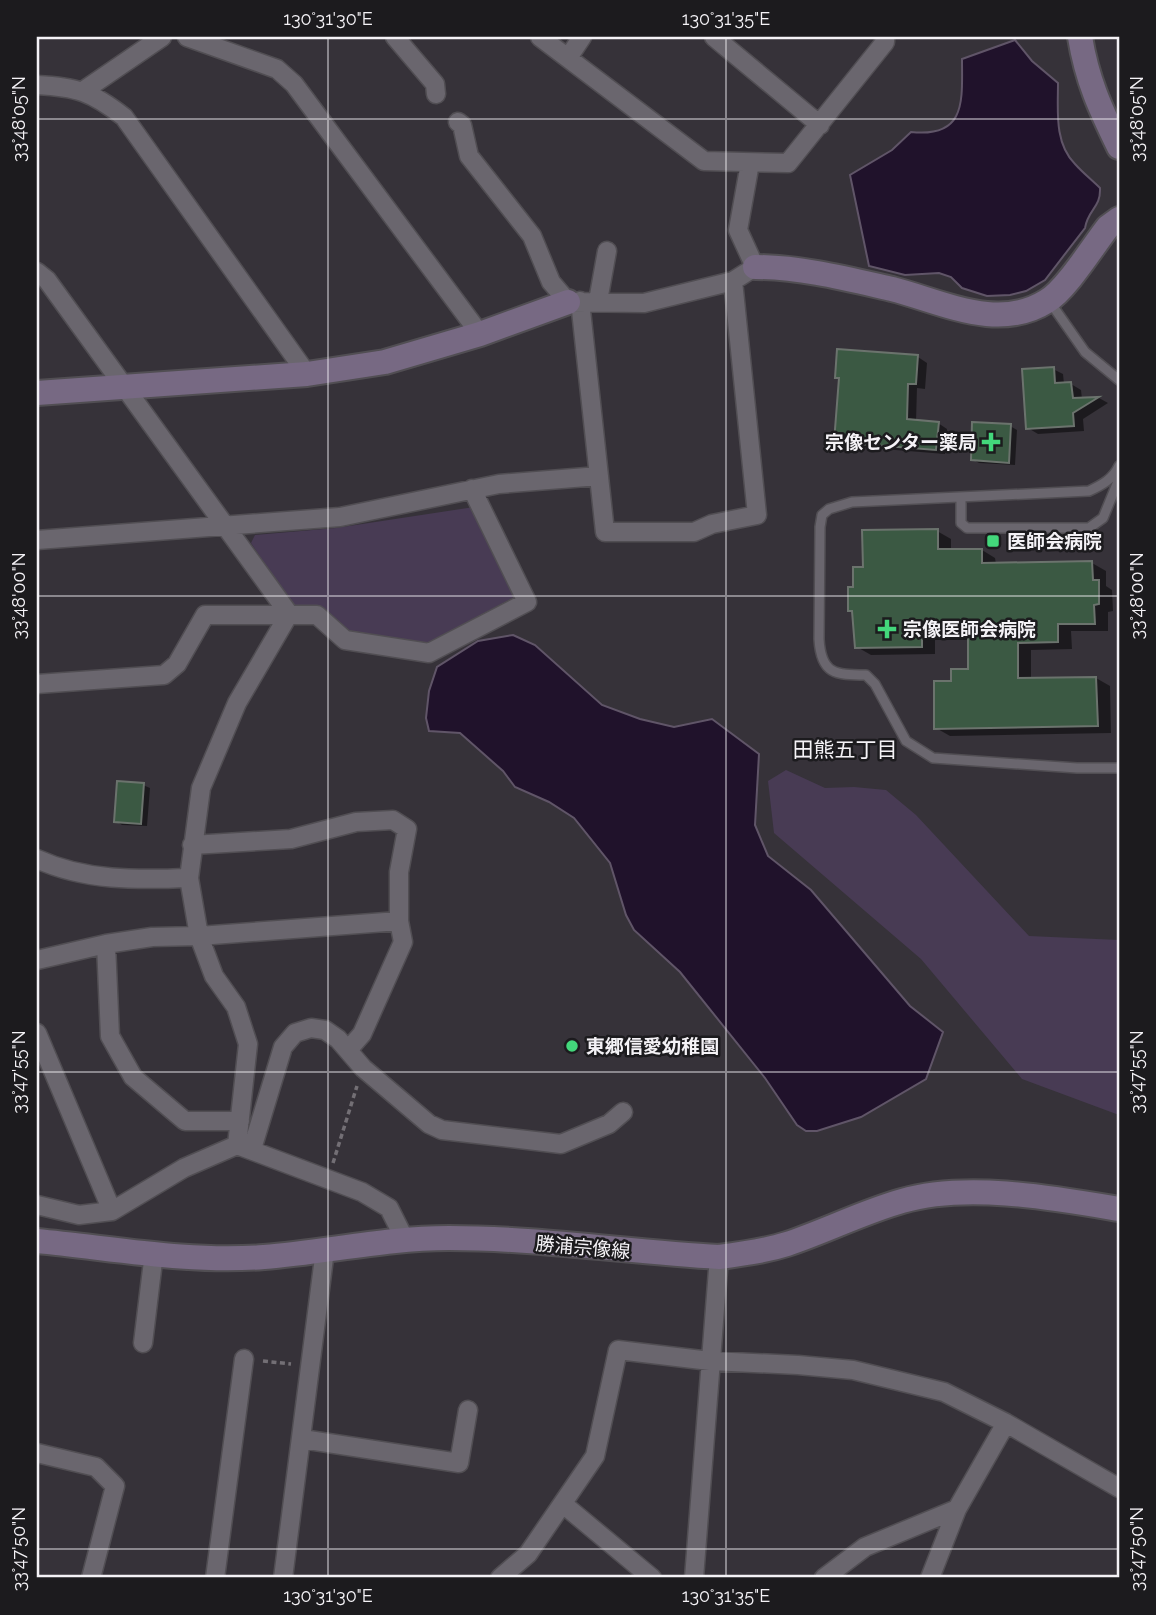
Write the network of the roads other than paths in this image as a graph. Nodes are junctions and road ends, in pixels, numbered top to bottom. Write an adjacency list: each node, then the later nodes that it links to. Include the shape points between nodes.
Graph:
1 (162, 37): 11 (street)
2 (187, 37): 24 (street, via 276,69 294,84)
3 (396, 37): 12 (street, via 435,84)
4 (540, 37): 9 (street)
5 (582, 37): 9 (street)
6 (714, 37): 14 (street)
7 (885, 37): 14 (street)
8 (1080, 37): 15 (main road, via 1095,96)
9 (568, 58): 16 (street, via 704,161)
10 (37, 85): 11 (street)
11 (83, 91): 25 (street, via 124,117)
12 (436, 94)
13 (458, 122): 23 (street, via 469,156 532,236 551,282)
14 (820, 125): 16 (street, via 788,163)
15 (1119, 146)
16 (750, 163): 19 (street, via 738,230)
17 (1119, 219): 22 (main road)
18 (607, 251): 23 (street)
19 (755, 267): 21 (street); 22 (main road, via 839,278 980,314 1027,312)
20 (37, 272): 27 (street)
21 (733, 281): 23 (street, via 644,303); 30 (street, via 757,515 694,532 605,532)
22 (1049, 300): 26 (lane, via 1085,352)
23 (582, 301): 24 (main road); 30 (street)
24 (480, 334): 25 (main road, via 384,362)
25 (307, 374): 27 (main road)
26 (1119, 380)
27 (126, 388): 28 (main road); 34 (street)
28 (37, 393)
29 (1119, 466): 33 (lane, via 1103,485 1089,491)
30 (599, 476): 32 (street)
31 (1119, 479): 33 (lane, via 1103,518 1089,528 967,528 961,523)
32 (472, 489): 34 (street, via 340,517); 36 (street, via 527,602 429,653 345,640 317,615)
33 (961, 498): 38 (lane, via 852,502 822,515 819,639 826,666 841,675 866,675 876,684 906,741 933,758)
34 (226, 527): 35 (street); 36 (street)
35 (37, 540)
36 (289, 614): 37 (street, via 205,615 177,664 164,675); 39 (street, via 237,703 213,758 201,788)
37 (37, 684)
38 (1119, 768)
39 (192, 845): 41 (street); 42 (street, via 291,839 356,822 393,820 407,829 398,872)
40 (37, 859): 41 (street, via 60,869 101,876)
41 (189, 878): 43 (street)
42 (398, 921): 43 (street); 47 (street, via 403,942 362,1034)
43 (199, 936): 44 (street); 49 (street, via 214,976 236,1007 248,1044)
44 (106, 944): 45 (street); 49 (street, via 110,1036 133,1077 185,1121)
45 (37, 960)
46 (37, 1032): 53 (street)
47 (348, 1050): 48 (street, via 429,1124 455,1132 561,1144 608,1124); 50 (street, via 325,1030 295,1033 283,1047)
48 (623, 1112)
49 (240, 1121): 50 (street)
50 (245, 1147): 53 (street, via 184,1168); 54 (street, via 362,1192 388,1208)
51 (37, 1205): 53 (street, via 79,1215)
52 (1119, 1209): 58 (main road, 勝浦宗像線, via 1048,1198 927,1195 786,1244)
53 (112, 1210)
54 (405, 1240): 56 (main road, 勝浦宗像線); 58 (main road, 勝浦宗像線, via 494,1239)
55 (37, 1241): 57 (main road, 勝浦宗像線)
56 (325, 1250): 57 (main road, 勝浦宗像線, via 262,1257); 64 (street)
57 (154, 1253): 59 (street)
58 (719, 1257): 61 (street)
59 (143, 1343)
60 (244, 1359): 70 (street)
61 (710, 1361): 63 (street, via 853,1370 944,1392); 67 (street, via 618,1350 595,1456); 74 (street)
62 (468, 1410): 64 (street, via 459,1463)
63 (1006, 1423): 66 (street); 68 (street)
64 (302, 1439): 71 (street)
65 (37, 1453): 69 (street, via 96,1467 115,1486)
66 (1119, 1488)
67 (563, 1504): 72 (street, via 528,1554); 73 (street)
68 (957, 1509): 75 (street, via 866,1547); 76 (street)
69 (91, 1578)
70 (215, 1578)
71 (283, 1578)
72 (500, 1578)
73 (652, 1578)
74 (694, 1578)
75 (824, 1578)
76 (930, 1578)

